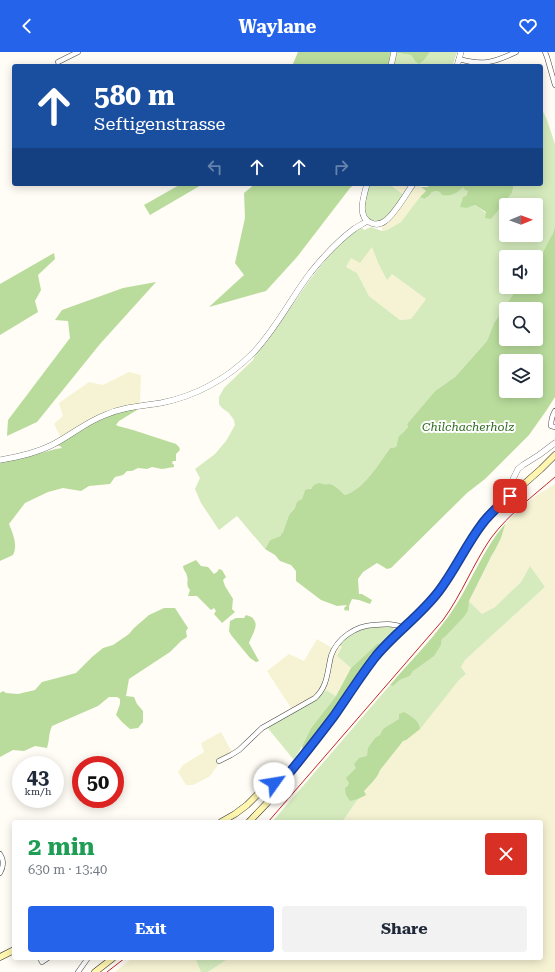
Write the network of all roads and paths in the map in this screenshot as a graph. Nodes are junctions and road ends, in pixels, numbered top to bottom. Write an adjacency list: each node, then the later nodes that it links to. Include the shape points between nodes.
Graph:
1 (78, 52): 7 (street)
2 (394, 52): 8 (street)
3 (461, 52): 6 (street)
4 (516, 52): 6 (street, via 485,63)
5 (545, 52): 10 (street)
6 (459, 59): 9 (street)
7 (58, 62)
8 (391, 64)
9 (458, 64)
10 (555, 85)
11 (367, 186): 13 (street, via 362,210)
12 (412, 186): 13 (street, via 386,221 381,224)
13 (367, 221): 18 (street, via 355,228 323,258 260,345 223,378 177,399 107,414 91,420 46,448)
14 (555, 411): 15 (street, via 551,421 551,426)
15 (555, 427)
16 (555, 444): 19 (street, via 518,469 511,491)
17 (555, 455): 19 (main road)
18 (0, 460)
19 (489, 515): 20 (main road, via 440,590)
20 (404, 628): 21 (street, via 392,624 369,625 348,634 333,652 324,688 318,695 262,728 239,750); 22 (main road, via 376,656 324,730)
21 (219, 761)
22 (285, 778): 23 (main road, via 280,776); 24 (main road, via 286,785)
23 (274, 781): 24 (main road); 25 (main road, via 268,782 247,805)
24 (277, 788): 26 (main road)
25 (224, 820)
26 (251, 820)
27 (0, 854): 28 (street, via 3,862)
28 (0, 873)
29 (12, 951): 30 (main road)
30 (0, 957)
31 (87, 960): 33 (street)
32 (110, 960): 34 (main road)
33 (78, 972)
34 (94, 972)

